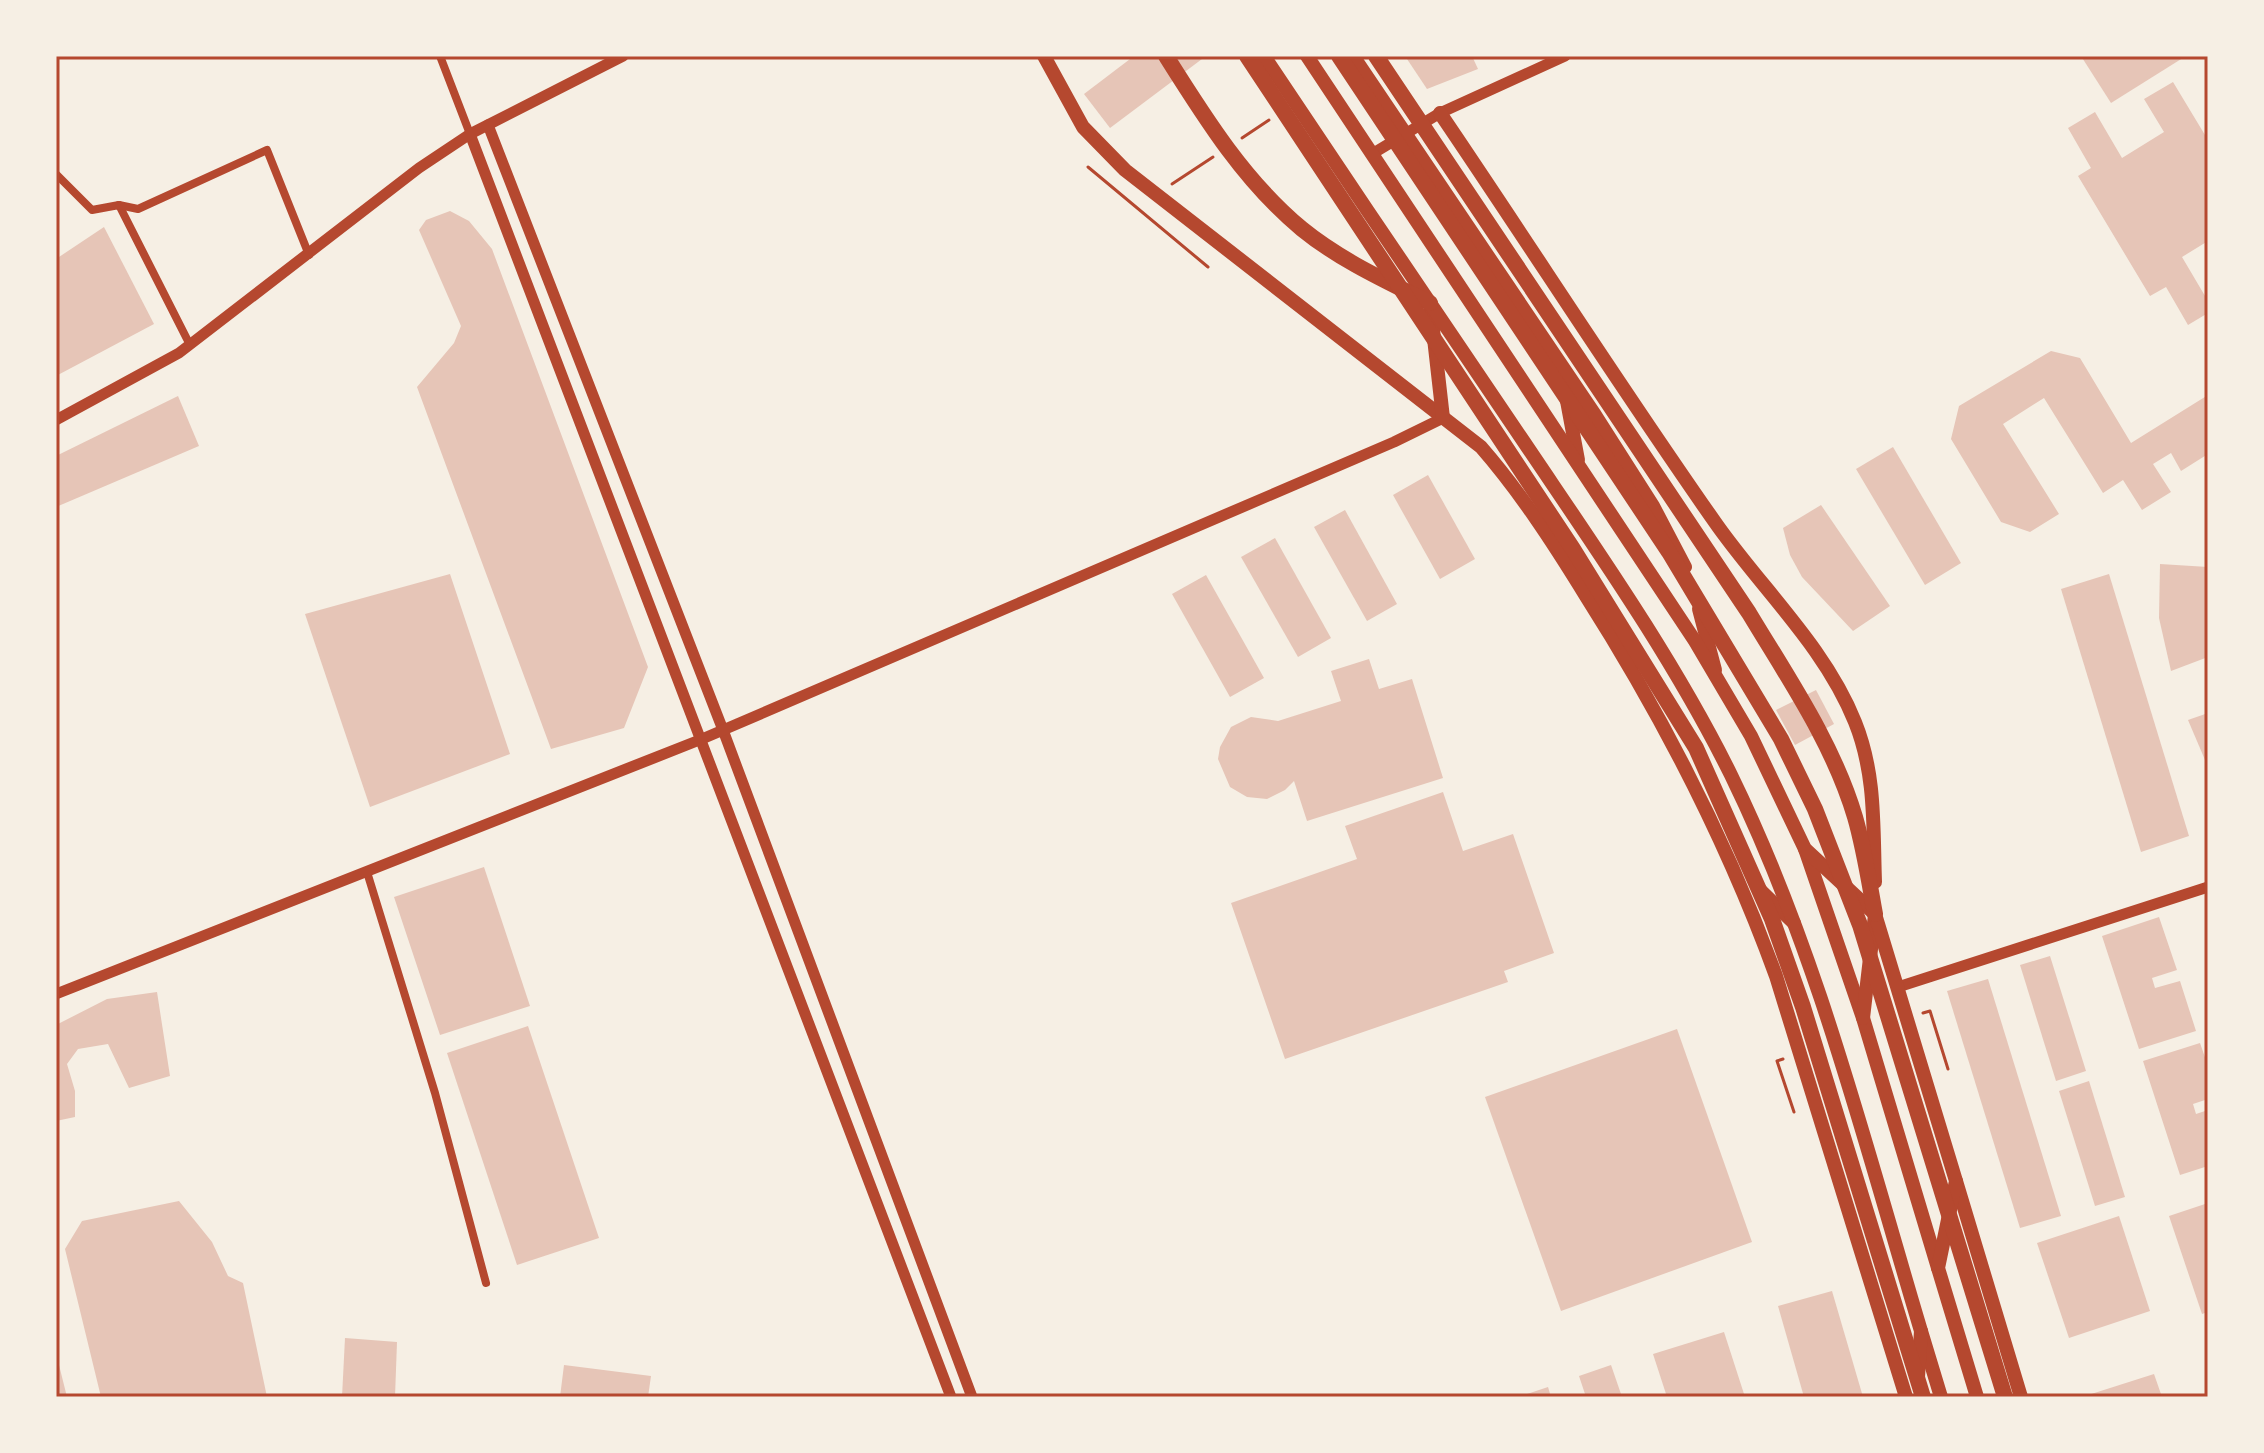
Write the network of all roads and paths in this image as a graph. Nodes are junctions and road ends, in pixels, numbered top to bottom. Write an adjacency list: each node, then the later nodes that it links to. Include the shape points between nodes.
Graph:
1 (440, 56): 16 (street)
2 (623, 56): 14 (street)
3 (1044, 56): 31 (main road, via 1101,148)
4 (1166, 56): 28 (highway, via 1264,194 1344,258)
5 (1247, 56): 61 (highway, via 1573,549 1696,748 1793,978)
6 (1264, 56): 28 (main road)
7 (1307, 56): 19 (main road)
8 (1339, 56): 64 (highway, via 1669,552 1781,739 1860,925)
9 (1353, 56): 15 (main road)
10 (1376, 56): 45 (highway, via 1749,613 1820,732 1854,815)
11 (1565, 56): 12 (street)
12 (1440, 113): 15 (street); 45 (main road, via 1717,525 1844,696 1867,756 1874,793)
13 (1276, 115): 17 (path)
14 (488, 125): 16 (street); 35 (street)
15 (1405, 133): 19 (street); 30 (main road)
16 (470, 134): 26 (street); 37 (street)
17 (1238, 141)
18 (1225, 149): 22 (path)
19 (1372, 154): 33 (main road)
20 (1088, 167): 25 (path)
21 (56, 174): 24 (street, via 92,210)
22 (1161, 191)
23 (1148, 200): 25 (path)
24 (119, 205): 26 (street, via 138,209 267,150); 29 (street)
25 (1136, 208): 27 (path)
26 (309, 255): 29 (street)
27 (1208, 267)
28 (1430, 303): 31 (main road); 34 (main road)
29 (190, 345): 32 (street)
30 (1560, 361): 33 (main road); 38 (main road, via 1676,547)
31 (1443, 418): 36 (main road, via 1502,471); 39 (street)
32 (56, 420)
33 (1578, 460): 38 (main road)
34 (1569, 509): 36 (main road); 46 (main road, via 1704,726 1754,823)
35 (660, 570): 37 (street); 39 (street)
36 (1572, 573): 42 (main road, via 1665,725)
37 (640, 578): 40 (street)
38 (1716, 675): 41 (main road)
39 (723, 730): 40 (street); 59 (street)
40 (702, 739): 43 (street); 58 (street)
41 (1805, 849): 45 (main road); 49 (main road)
42 (1734, 865): 46 (main road); 60 (main road, via 1776,976)
43 (367, 872): 48 (street); 56 (street)
44 (2208, 887): 47 (street)
45 (1875, 914): 47 (main road); 49 (main road)
46 (1795, 923): 57 (main road)
47 (1898, 987): 54 (main road)
48 (56, 994)
49 (1863, 1018): 55 (main road)
50 (1934, 1025): 51 (path)
51 (1948, 1069)
52 (1783, 1078): 53 (path)
53 (1794, 1112)
54 (1956, 1181): 55 (main road); 65 (main road)
55 (1938, 1268): 63 (main road)
56 (486, 1283)
57 (1921, 1331): 61 (main road); 62 (main road)
58 (951, 1397)
59 (972, 1397)
60 (1906, 1397)
61 (1920, 1397)
62 (1941, 1397)
63 (1977, 1397)
64 (2005, 1397)
65 (2021, 1397)

